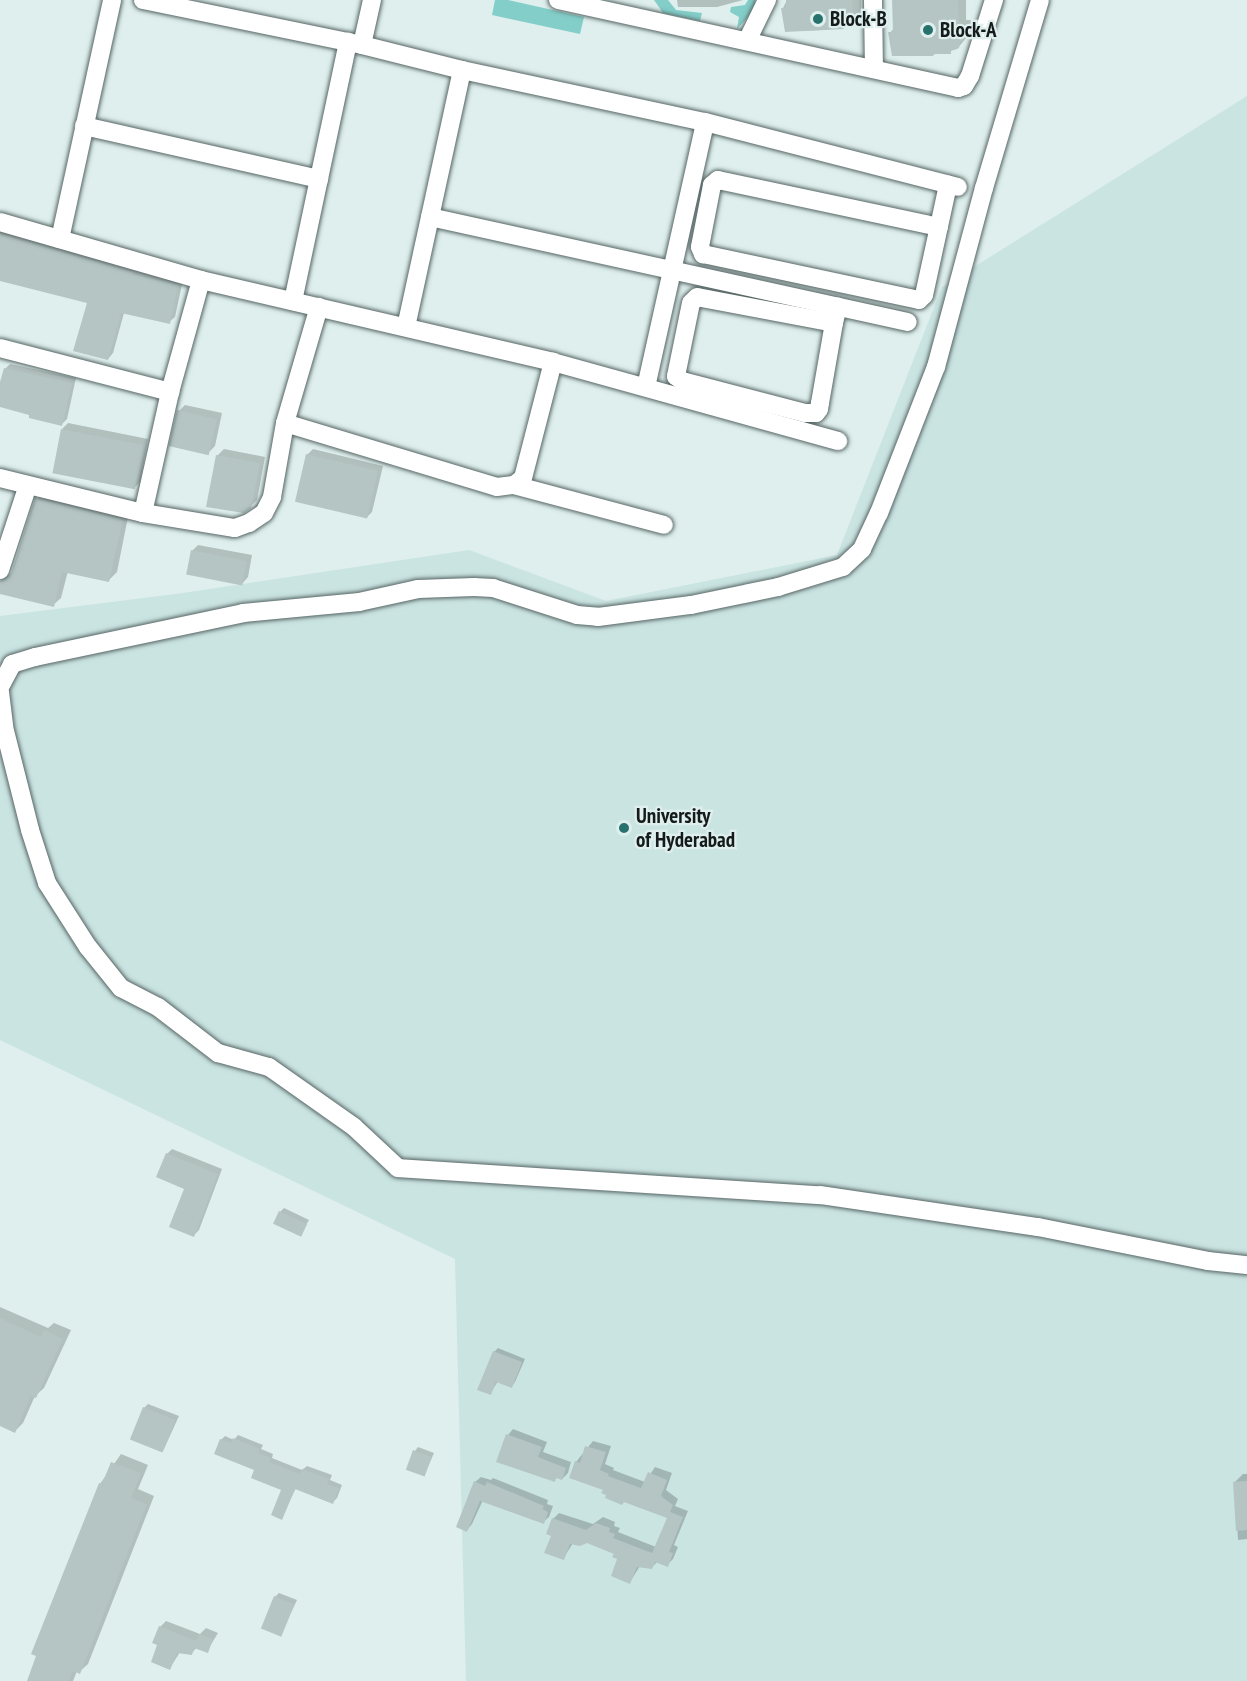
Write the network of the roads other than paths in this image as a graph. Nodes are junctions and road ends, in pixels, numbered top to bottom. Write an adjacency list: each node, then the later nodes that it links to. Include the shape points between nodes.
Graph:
1 (112, 0): 15 (street)
2 (143, 0): 11 (street)
3 (372, 0): 11 (street)
4 (558, 0): 9 (street)
5 (767, 0): 10 (street)
6 (873, 0): 12 (street)
7 (994, 0): 12 (street, via 964,86 953,87)
8 (1040, 0): 40 (street, via 936,368 879,513 862,549 843,567 691,605 598,617 578,615 493,588 474,587 418,589 359,602 243,613 69,648 12,664)
9 (638, 9): 10 (street)
10 (747, 41): 12 (street)
11 (355, 44): 13 (street); 16 (street)
12 (874, 69)
13 (462, 70): 14 (street); 17 (street)
14 (705, 122): 19 (street, via 953,186); 21 (street)
15 (84, 126): 16 (street); 20 (street)
16 (319, 179): 23 (street)
17 (430, 217): 21 (street); 27 (street)
18 (0, 222): 20 (street)
19 (939, 227): 19 (street, via 924,295 916,301 703,254 699,247 712,185 718,180)
20 (60, 239): 22 (street)
21 (672, 268): 25 (street); 30 (street)
22 (201, 280): 23 (street); 31 (street)
23 (293, 301): 24 (street)
24 (320, 307): 27 (street); 32 (street)
25 (836, 315): 25 (street, via 816,413 682,381 676,376 691,303 697,297); 26 (street)
26 (908, 322)
27 (406, 327): 29 (street)
28 (0, 348): 31 (street)
29 (553, 362): 30 (street); 36 (street, via 524,478)
30 (646, 387): 33 (street)
31 (170, 392): 37 (street)
32 (285, 423): 36 (street, via 497,488); 37 (street, via 272,496 264,513 249,524 235,528)
33 (838, 441)
34 (0, 478): 35 (street)
35 (28, 485): 37 (street); 39 (street)
36 (514, 485): 38 (street)
37 (143, 513)
38 (664, 525)
39 (0, 570)
40 (0, 687)
41 (0, 692): 42 (street, via 4,727 47,883 121,988 158,1007 218,1053 269,1066 354,1127 398,1168 820,1195 1038,1227)
42 (1247, 1264)

